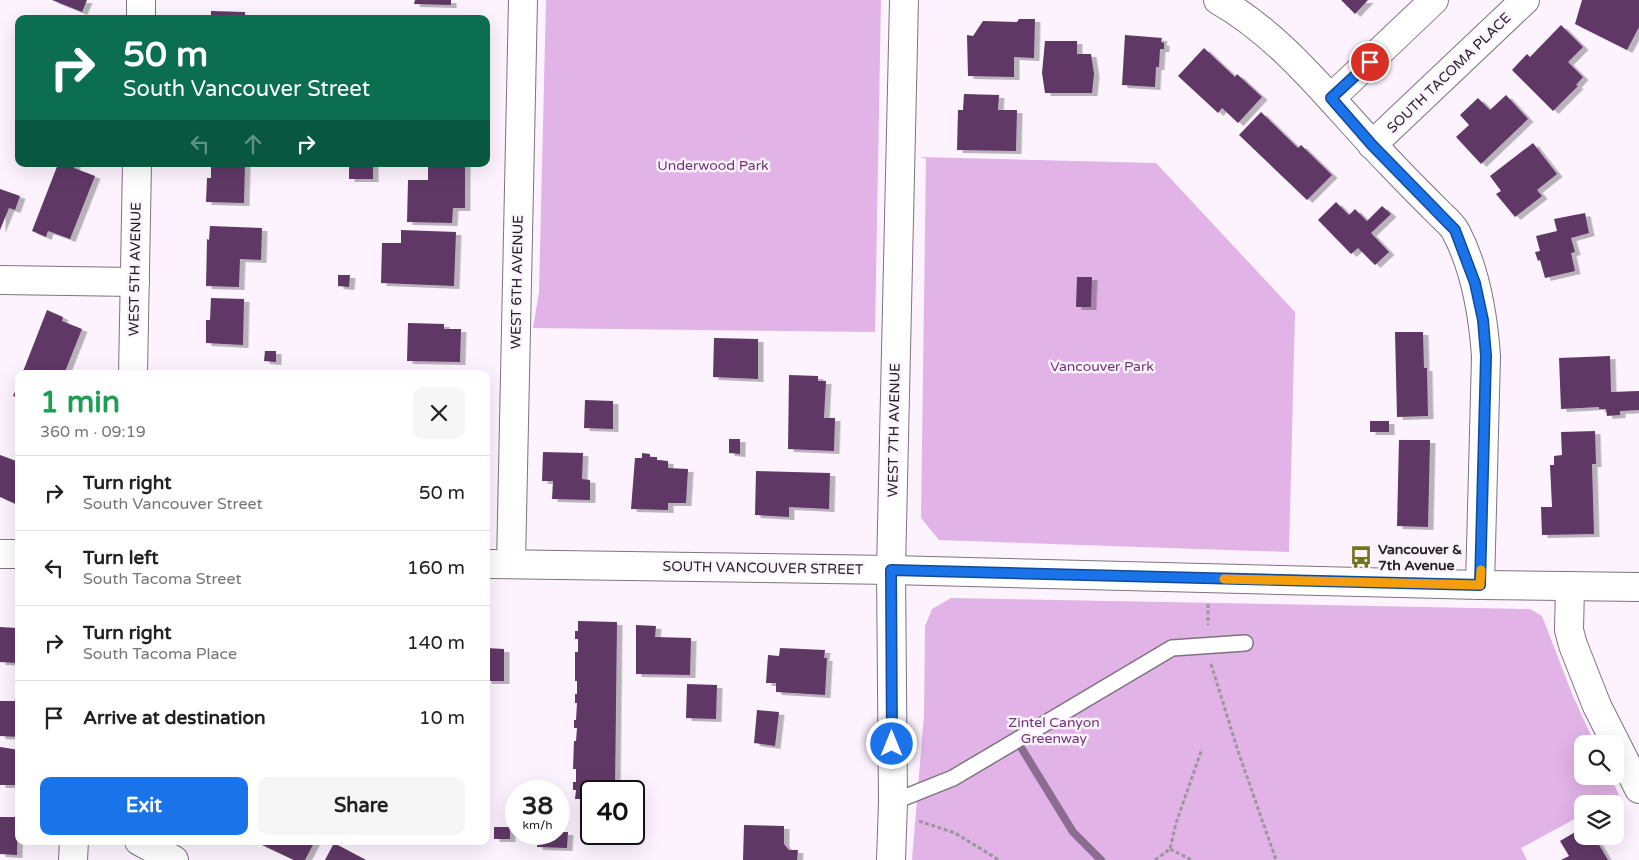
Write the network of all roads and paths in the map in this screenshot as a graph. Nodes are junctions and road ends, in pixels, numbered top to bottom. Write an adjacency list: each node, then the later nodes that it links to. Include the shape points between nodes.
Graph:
1 (141, 0): 7 (street)
2 (523, 0): 16 (street, WEST 6TH AVENUE)
3 (904, 0): 17 (street, WEST 7TH AVENUE)
4 (1218, 0): 8 (street, via 1270,35)
5 (1434, 0): 8 (street)
6 (1525, 0): 9 (street, SOUTH TACOMA PLACE)
7 (141, 15)
8 (1331, 98): 9 (street)
9 (1372, 145): 19 (street, via 1455,230 1475,283 1486,356)
10 (137, 167): 12 (street, WEST 5TH AVENUE)
11 (0, 280): 12 (street)
12 (135, 282): 13 (street, WEST 5TH AVENUE)
13 (133, 370)
14 (0, 554): 15 (street)
15 (15, 554)
16 (499, 564): 17 (street, SOUTH VANCOUVER STREET)
17 (891, 570): 18 (street, SOUTH VANCOUVER STREET); 26 (street, WEST 7TH AVENUE)
18 (1208, 578): 19 (street, SOUTH VANCOUVER STREET); 23 (path)
19 (1480, 585): 20 (street, SOUTH VANCOUVER STREET)
20 (1570, 586): 21 (street, SOUTH VANCOUVER STREET); 25 (street, via 1569,630 1573,645 1598,706)
21 (1639, 587)
22 (1244, 643): 23 (lane)
23 (1209, 646): 26 (lane, via 1172,648 954,778); 36 (path, via 1214,676)
24 (1202, 748): 29 (path)
25 (1639, 789)
26 (893, 807): 32 (street, WEST 7TH AVENUE); 33 (path, via 956,833)
27 (74, 845): 30 (street)
28 (146, 845): 31 (street)
29 (1170, 849): 34 (path); 35 (path)
30 (73, 860)
31 (174, 860)
32 (891, 860)
33 (998, 860)
34 (1155, 860)
35 (1192, 860)
36 (1276, 860)

